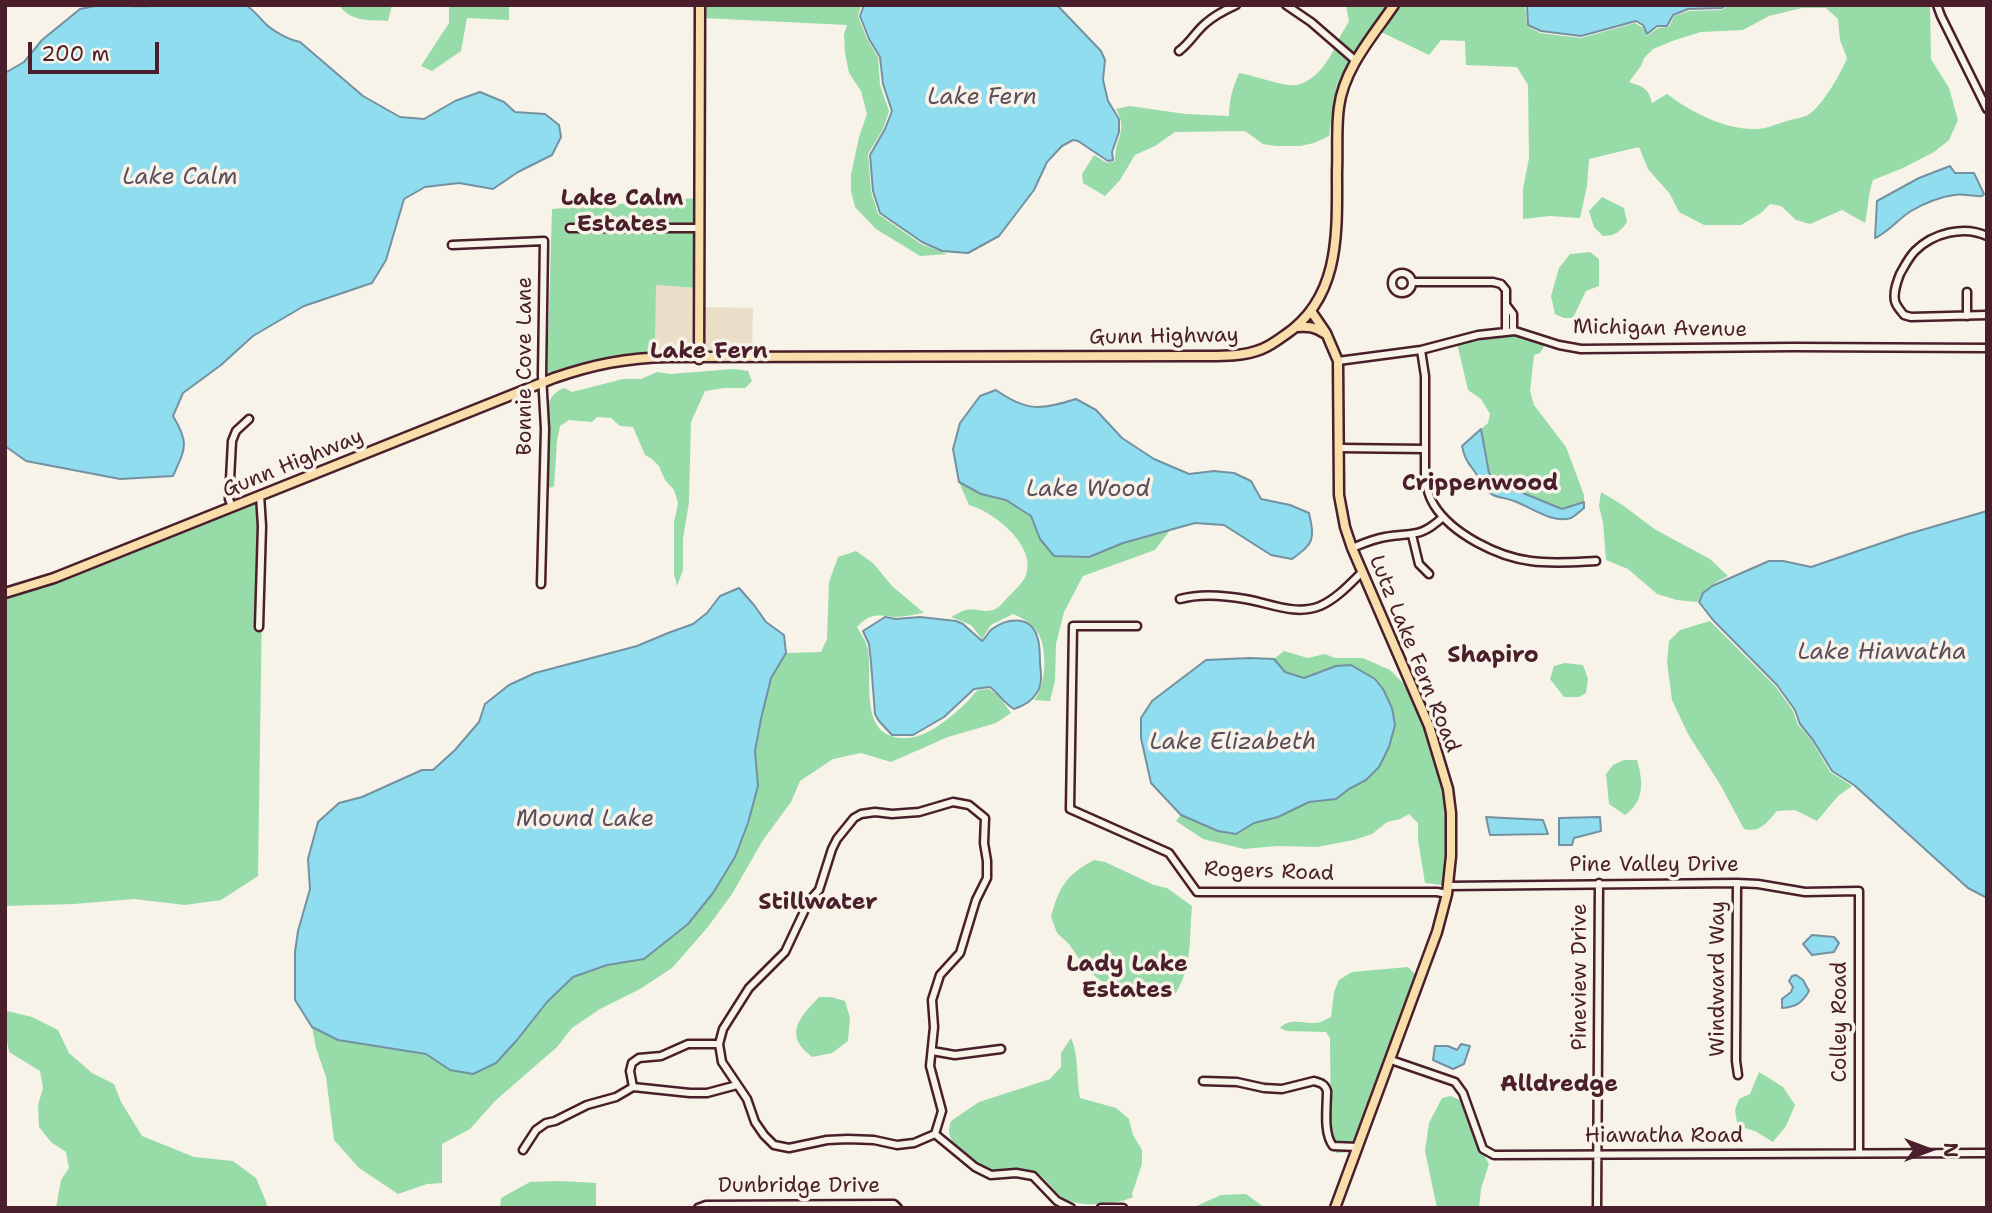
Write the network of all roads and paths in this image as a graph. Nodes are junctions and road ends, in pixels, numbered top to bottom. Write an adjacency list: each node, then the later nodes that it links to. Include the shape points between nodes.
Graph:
1 (700, 5): 10 (main road)
2 (1236, 5): 6 (street, via 1218,14)
3 (1286, 5): 7 (street)
4 (1394, 5): 7 (main road, Gunn Highway)
5 (1937, 5): 8 (street)
6 (1179, 51)
7 (1356, 61): 15 (main road, Gunn Highway, via 1339,107 1333,261)
8 (1987, 109)
9 (569, 228): 10 (street)
10 (699, 228): 23 (main road)
11 (1987, 236): 17 (street, via 1960,230 1935,238 1916,251 1896,282 1895,302 1903,315)
12 (452, 245): 25 (street, Bonnie Cove Lane, via 544,241)
13 (1412, 282): 19 (street, via 1503,285)
14 (1967, 292): 17 (street)
15 (1311, 311): 18 (main road, Gunn Highway); 20 (main road, Lutz Lake Fern Road)
16 (1987, 315): 17 (street)
17 (1967, 316)
18 (1297, 327): 20 (main road); 23 (main road, Gunn Highway, via 1261,350 1229,355)
19 (1509, 331): 21 (street, Michigan Avenue, via 1581,349); 22 (street, Michigan Avenue)
20 (1326, 333): 24 (main road, Lutz Lake Fern Road)
21 (1987, 348)
22 (1421, 350): 24 (street, Michigan Avenue); 28 (street, via 1426,376)
23 (699, 359): 25 (main road, Gunn Highway, via 594,366)
24 (1338, 361): 27 (main road, Lutz Lake Fern Road)
25 (542, 383): 29 (main road, Gunn Highway); 37 (street, Bonnie Cove Lane)
26 (249, 419): 30 (street, via 232,441)
27 (1339, 448): 28 (street); 33 (main road, Lutz Lake Fern Road, via 1339,495)
28 (1425, 449): 31 (street, via 1427,489)
29 (260, 495): 30 (main road, Gunn Highway); 41 (street)
30 (232, 508): 38 (main road, Gunn Highway, via 54,579)
31 (1443, 517): 32 (street); 34 (street, via 1486,547 1513,558)
32 (1412, 535): 33 (street, via 1378,538); 36 (street, via 1419,564)
33 (1352, 548): 35 (main road, Lutz Lake Fern Road)
34 (1596, 561)
35 (1362, 572): 39 (street, via 1321,606 1305,610 1223,596); 44 (main road, Lutz Lake Fern Road, via 1429,726 1448,789 1452,827)
36 (1429, 574)
37 (541, 584)
38 (5, 593)
39 (1180, 599)
40 (1137, 625): 44 (street, Rogers Road, via 1073,626 1070,809 1169,853 1197,892)
41 (259, 627)
42 (1599, 883): 43 (street, Pine Valley Drive); 44 (street, Pine Valley Drive); 59 (street, Pineview Drive)
43 (1737, 883): 45 (street, Pine Valley Drive, via 1805,892); 50 (street, Windward Way)
44 (1448, 890): 49 (main road, Lutz Lake Fern Road)
45 (1859, 891): 57 (street, Colley Road)
46 (719, 1044): 48 (street, via 729,1017 749,988 785,952 819,890 835,842 854,818 875,812 919,812 953,802 969,805 985,818 987,878 975,900 960,953 934,989); 52 (street, via 722,1062); 53 (street, via 688,1044 661,1056 639,1058 630,1071)
47 (1001, 1049): 48 (street, via 956,1055)
48 (932, 1051): 54 (street, via 930,1066 942,1111)
49 (1391, 1060): 55 (main road, Lutz Lake Fern Road); 59 (street, Hiawatha Road, via 1455,1082 1483,1149 1494,1155)
50 (1738, 1075)
51 (1203, 1081): 55 (street, via 1282,1089 1319,1082 1327,1091 1330,1143)
52 (737, 1085): 53 (street, via 690,1094); 54 (street, via 764,1135 789,1148 848,1139 897,1145)
53 (633, 1087): 56 (street, via 545,1123)
54 (935, 1134): 62 (street, via 991,1175 1033,1176 1057,1201)
55 (1358, 1147): 65 (main road, Lutz Lake Fern Road)
56 (523, 1150)
57 (1859, 1153): 58 (street, Hiawatha Road); 59 (street, Hiawatha Road)
58 (1987, 1153)
59 (1597, 1155): 66 (street, Pineview Drive)
60 (698, 1208): 61 (street, Dunbridge Drive, via 888,1204)
61 (898, 1208)
62 (1071, 1208)
63 (1101, 1208): 64 (street)
64 (1123, 1208)
65 (1335, 1208)
66 (1597, 1208)

